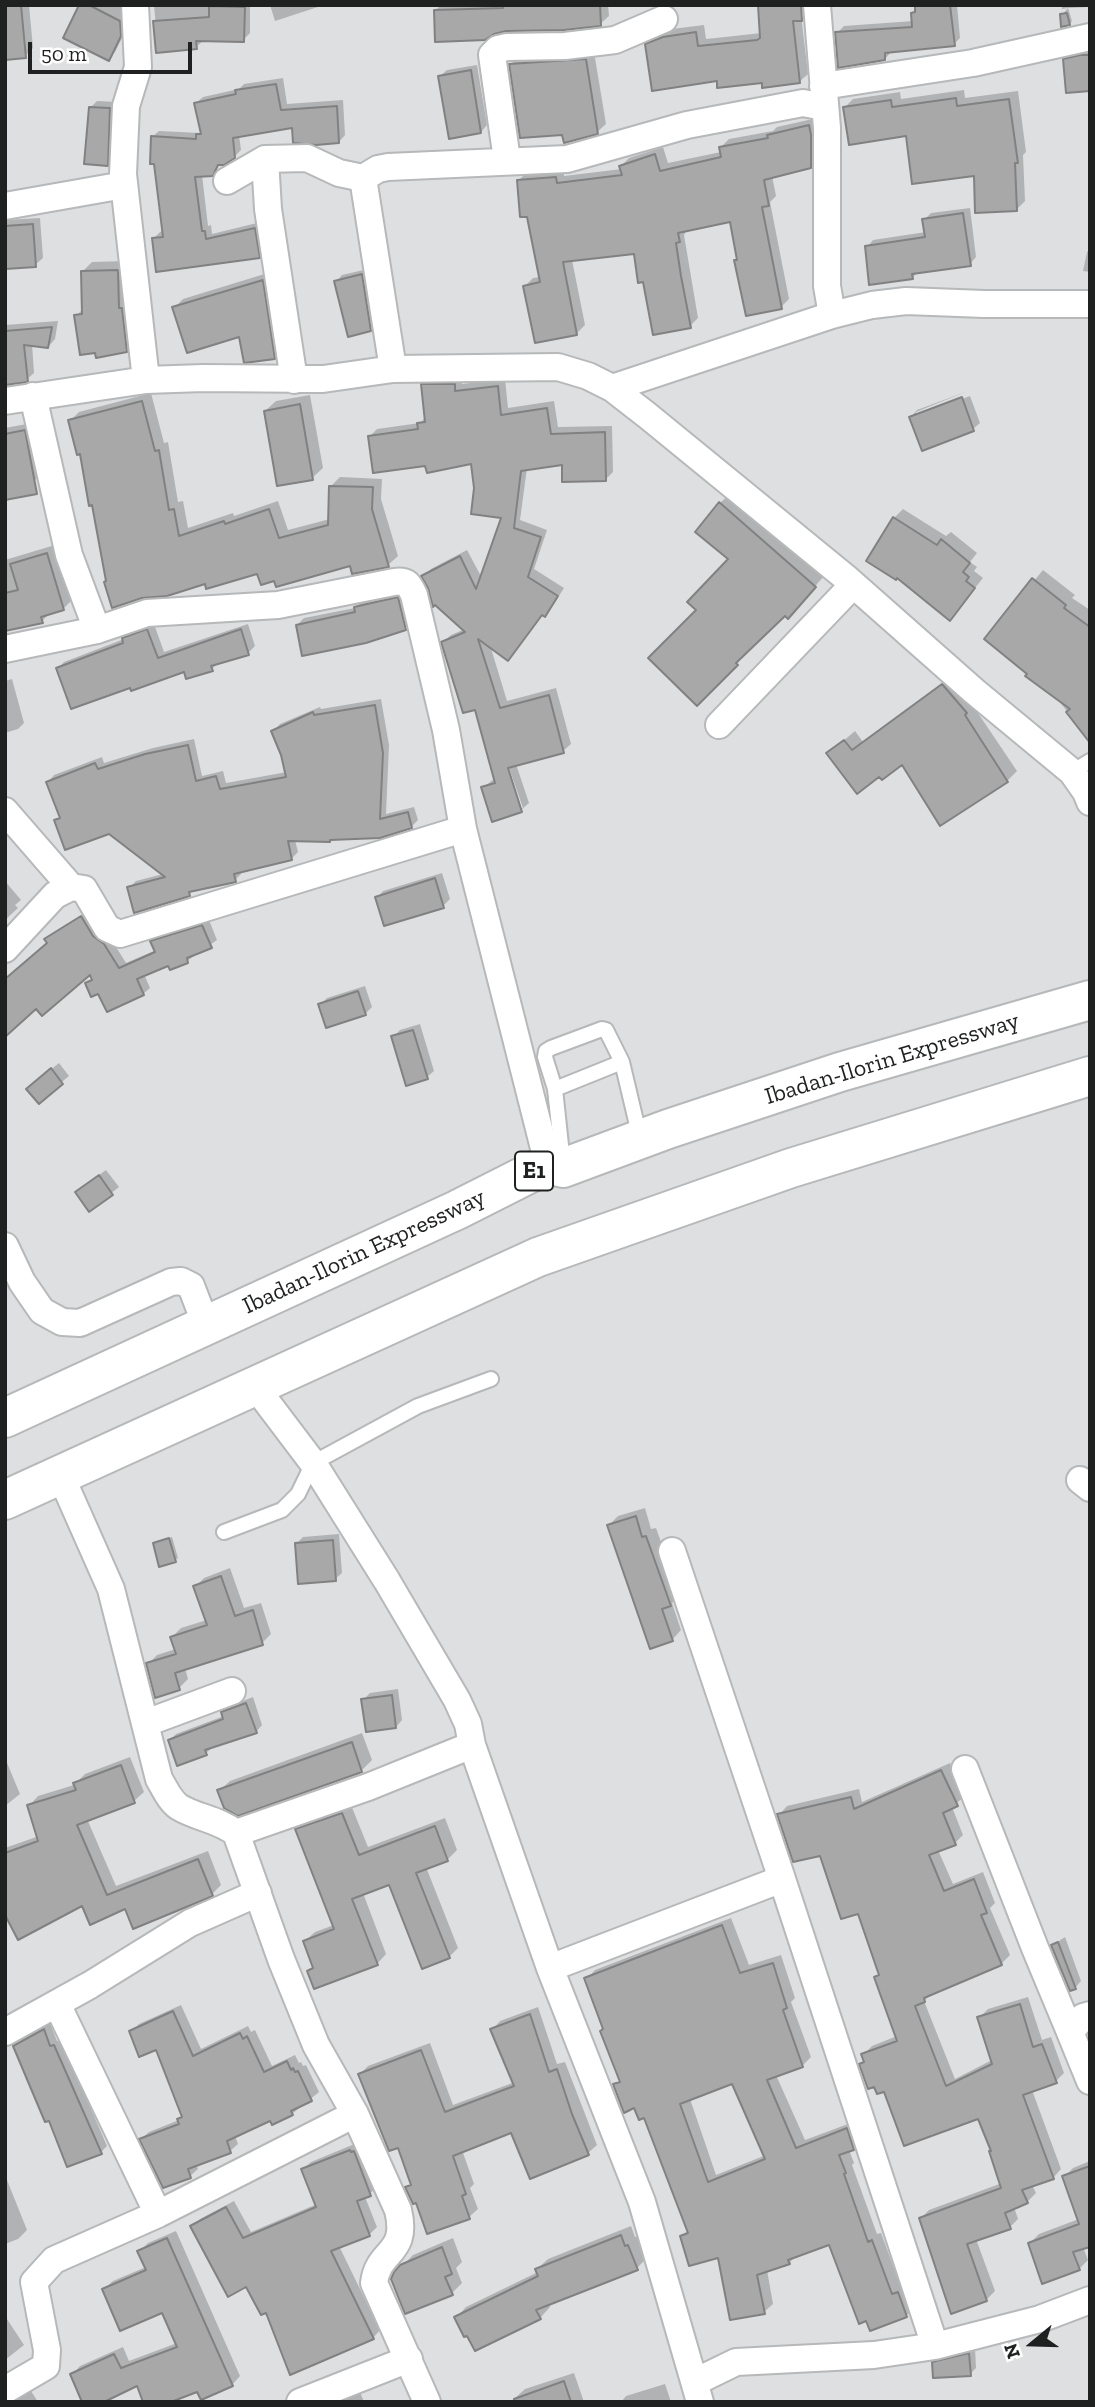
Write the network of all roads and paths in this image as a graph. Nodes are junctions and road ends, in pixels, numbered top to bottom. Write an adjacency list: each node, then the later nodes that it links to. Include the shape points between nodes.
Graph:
1 (135, 5): 10 (street, via 138,67 126,106)
2 (817, 5): 5 (street)
3 (664, 19): 7 (street, via 615,40 498,49 492,55)
4 (1090, 37): 5 (street)
5 (823, 96): 7 (street, via 687,125 566,159); 13 (street, via 827,286)
6 (265, 159): 8 (street, via 307,158); 9 (street); 16 (street, via 268,209)
7 (507, 160): 8 (street, via 388,167)
8 (363, 178): 14 (street)
9 (227, 181)
10 (124, 185): 11 (street); 15 (street)
11 (5, 206)
12 (1090, 304): 13 (street, via 906,301)
13 (832, 315): 17 (street)
14 (393, 369): 16 (street); 17 (street, via 558,367)
15 (146, 380): 16 (street); 18 (street)
16 (294, 380)
17 (612, 388): 20 (street)
18 (33, 396): 19 (street); 21 (street, via 69,555)
19 (5, 401)
20 (853, 585): 23 (street); 24 (street, via 974,691)
21 (97, 630): 22 (street); 27 (street, via 147,613 270,606 394,582 409,584 446,730)
22 (5, 649)
23 (719, 725)
24 (1081, 767): 25 (street)
25 (1090, 802)
26 (5, 811): 28 (street)
27 (463, 829): 28 (street, via 120,934 107,928 84,889); 35 (street)
28 (71, 887): 29 (street, via 55,895)
29 (5, 949)
30 (1090, 1000): 34 (highway, Ibadan-Ilorin Expressway / E1, via 840,1072)
31 (622, 1062): 33 (lane); 33 (lane, via 607,1030 602,1029 551,1048 545,1057); 34 (lane)
32 (1090, 1076): 39 (highway, via 791,1168 563,1247)
33 (555, 1088): 35 (lane)
34 (640, 1139): 35 (highway, Ibadan-Ilorin Expressway / E1)
35 (556, 1166): 37 (highway, Ibadan-Ilorin Expressway / E1)
36 (5, 1246): 37 (street, via 42,1311 62,1322 80,1323 181,1281 191,1286)
37 (206, 1325): 40 (highway, Ibadan-Ilorin Expressway / E1)
38 (491, 1379): 41 (lane, via 418,1406)
39 (254, 1385): 41 (street); 42 (highway)
40 (5, 1418)
41 (313, 1464): 44 (lane, via 298,1494 282,1510); 48 (street, via 457,1699)
42 (60, 1474): 43 (highway); 47 (street, via 111,1589)
43 (5, 1500)
44 (224, 1532)
45 (672, 1551): 51 (street)
46 (232, 1692): 47 (street)
47 (146, 1723): 50 (street, via 159,1779 168,1794 179,1806)
48 (472, 1745): 50 (street); 53 (street)
49 (965, 1769): 57 (street)
50 (236, 1833): 52 (street)
51 (782, 1879): 53 (street); 62 (street)
52 (258, 1893): 54 (street, via 190,1923); 59 (street, via 316,2045)
53 (550, 1968): 65 (street, via 642,2202)
54 (57, 2004): 56 (street); 60 (street)
55 (1090, 2015): 57 (street)
56 (5, 2032)
57 (1070, 2032): 58 (street)
58 (1090, 2081)
59 (355, 2114): 60 (street); 63 (street, via 401,2223 400,2239 375,2271 374,2283)
60 (158, 2214): 64 (street, via 54,2260 34,2282 46,2366)
61 (1090, 2300): 62 (street, via 1040,2319)
62 (935, 2346): 65 (street, via 874,2355 736,2362)
63 (409, 2360): 66 (street); 67 (street)
64 (5, 2390)
65 (697, 2392)
66 (300, 2402)
67 (427, 2402)

